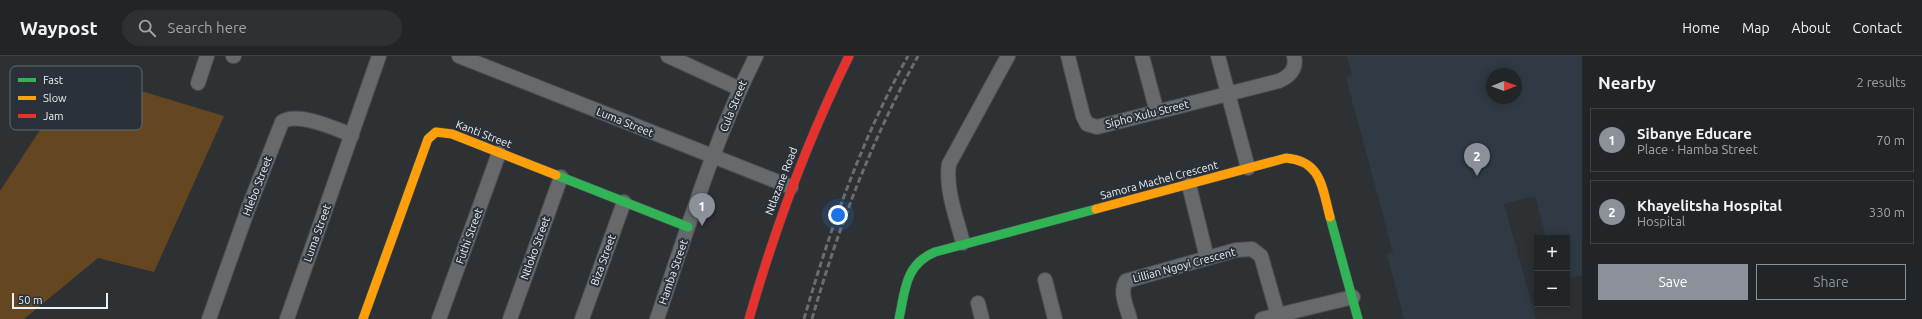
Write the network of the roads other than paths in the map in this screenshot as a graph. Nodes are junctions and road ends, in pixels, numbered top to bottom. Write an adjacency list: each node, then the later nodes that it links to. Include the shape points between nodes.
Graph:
1 (207, 56): 12 (street)
2 (379, 56): 16 (street, Luma Street)
3 (461, 56): 18 (street, Luma Street)
4 (756, 56): 13 (street, Cula Street)
5 (849, 56): 22 (street, Ntlazane Road, via 820,116)
6 (1008, 56): 25 (street, via 949,164 947,174)
7 (1068, 56): 15 (street, Sipho Xulu Street, via 1087,124 1097,127)
8 (1142, 56): 15 (street)
9 (1218, 56): 14 (street)
10 (1294, 56): 14 (street, Sipho Xulu Street, via 1295,66 1287,78)
11 (675, 57): 13 (street)
12 (198, 83)
13 (740, 89): 18 (street, Cula Street)
14 (1228, 94): 15 (street, Sipho Xulu Street); 19 (street)
15 (1157, 112)
16 (352, 135): 31 (street, Hlebo Street, via 299,118 286,119 282,122); 32 (street, Luma Street)
17 (499, 153): 20 (street, Kanti Street); 33 (street, Kanti Street, via 452,134 436,132 428,139); 34 (street, Futhi Street)
18 (713, 157): 22 (street, Luma Street); 24 (street, Hamba Street)
19 (1248, 168): 21 (street, Samora Machel Crescent); 28 (street, Samora Machel Crescent, via 1286,158 1296,158 1312,166 1324,190)
20 (561, 177): 23 (street, Kanti Street); 35 (street, Ntloko Street)
21 (1189, 185): 25 (street, Samora Machel Crescent); 26 (street)
22 (791, 188): 38 (street, Ntlazane Road)
23 (624, 202): 24 (street, Kanti Street); 36 (street, Biza Street)
24 (688, 227): 37 (street, Hamba Street)
25 (963, 243): 39 (street, Samora Machel Crescent, via 920,259 914,266)
26 (1207, 258): 30 (street, Lillian Ngoyi Crescent, via 1247,249 1257,252 1265,265); 42 (street, Lillian Ngoyi Crescent, via 1126,281 1123,290)
27 (1045, 280): 41 (street)
28 (1353, 297): 30 (street); 44 (street, Samora Machel Crescent)
29 (978, 303): 40 (street)
30 (1278, 317): 43 (street)
31 (209, 319)
32 (287, 319)
33 (363, 319)
34 (438, 319)
35 (510, 319)
36 (582, 319)
37 (656, 319)
38 (749, 319)
39 (899, 319)
40 (982, 319)
41 (1055, 319)
42 (1130, 319)
43 (1262, 319)
44 (1358, 319)

